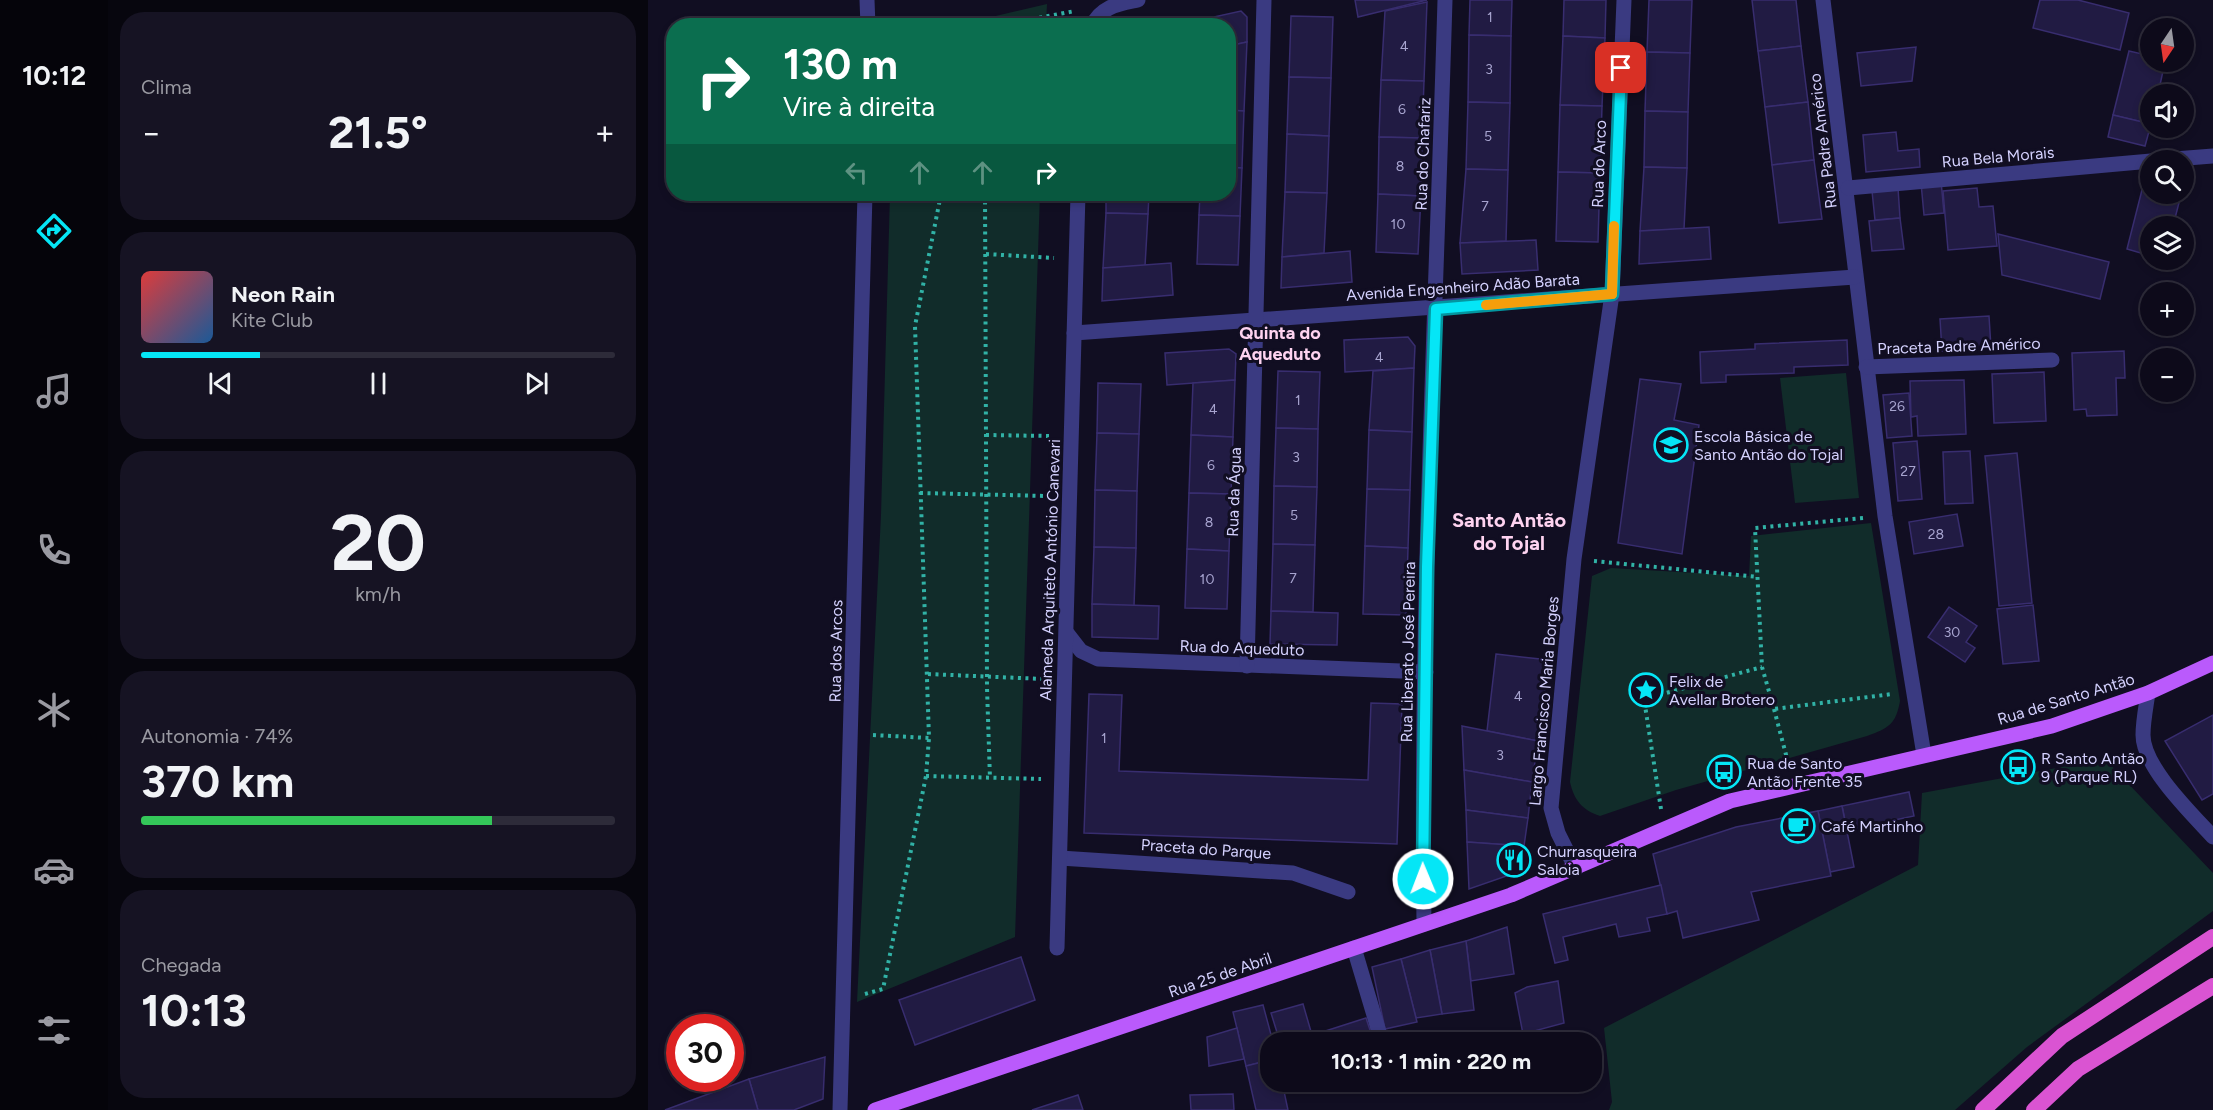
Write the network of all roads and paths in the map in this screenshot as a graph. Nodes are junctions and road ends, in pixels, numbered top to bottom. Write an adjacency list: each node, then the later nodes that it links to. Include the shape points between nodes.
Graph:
1 (867, 0): 8 (street)
2 (1138, 0): 7 (street)
3 (1264, 0): 24 (street, Rua da Água)
4 (1445, 0): 23 (street, Rua do Chafariz)
5 (1624, 0): 22 (street, Rua do Arco)
6 (1823, 0): 14 (street, Rua Padre Américo)
7 (1114, 4): 9 (path); 10 (street)
8 (868, 18)
9 (1038, 18)
10 (1098, 18)
11 (2213, 156): 12 (street)
12 (2194, 157)
13 (2140, 162): 14 (street, Rua Bela Morais)
14 (1848, 189): 21 (street, Rua Padre Américo)
15 (865, 201): 47 (street, Rua dos Arcos)
16 (940, 201): 30 (path, via 915,326)
17 (986, 201): 19 (path)
18 (1078, 201): 20 (street, Alameda Arquiteto António Canevari)
19 (986, 254): 20 (path); 28 (path)
20 (1076, 259): 25 (street, Alameda Arquiteto António Canevari)
21 (1855, 277): 22 (street, Avenida Engenheiro Adão Barata); 27 (street)
22 (1612, 294): 23 (street, Avenida Engenheiro Adão Barata); 34 (street, Largo Francisco Maria Borges)
23 (1436, 309): 24 (street, Avenida Engenheiro Adão Barata); 40 (street, Rua Liberato José Pereira)
24 (1256, 319): 25 (street, Avenida Engenheiro Adão Barata); 38 (street, Rua da Água)
25 (1074, 333): 29 (street, Alameda Arquiteto António Canevari)
26 (2052, 360): 27 (street, Praceta Padre Américo)
27 (1866, 367): 33 (street)
28 (986, 435): 29 (path); 31 (path)
29 (1072, 436): 32 (street, Alameda Arquiteto António Canevari)
30 (920, 493): 31 (path); 41 (path)
31 (986, 494): 32 (path); 42 (path)
32 (1070, 496): 36 (street, Alameda Arquiteto António Canevari)
33 (1885, 516): 35 (path, via 1755,528); 44 (street)
34 (1574, 559): 35 (path); 57 (street, Largo Francisco Maria Borges, via 1551,808 1558,833)
35 (1758, 577): 39 (path)
36 (1067, 633): 38 (street, Rua do Aqueduto, via 1081,651 1098,659); 43 (street, Alameda Arquiteto António Canevari)
37 (2213, 663): 45 (main road, Rua de Santo Antão)
38 (1247, 666): 40 (street, Rua do Aqueduto)
39 (1762, 667): 46 (path); 54 (path, via 1644,699)
40 (1426, 672): 59 (street, Rua Liberato José Pereira)
41 (928, 674): 42 (path); 48 (path)
42 (987, 677): 43 (path); 51 (path)
43 (1065, 680): 52 (street, Alameda Arquiteto António Canevari)
44 (1915, 691): 46 (path); 49 (street)
45 (2148, 693): 49 (main road, Rua de Santo Antão, via 2052,726); 55 (street, via 2143,737 2152,760 2163,781)
46 (1774, 709): 53 (path)
47 (851, 734): 48 (path); 64 (street, Rua dos Arcos)
48 (929, 738): 50 (path)
49 (1924, 755): 53 (main road)
50 (926, 776): 51 (path); 64 (path, via 883,988)
51 (990, 778): 52 (path)
52 (1062, 780): 56 (street, Alameda Arquiteto António Canevari)
53 (1794, 785): 54 (main road, via 1730,801)
54 (1664, 828): 57 (main road)
55 (2213, 837)
56 (1060, 858): 58 (street, Praceta do Parque, via 1293,873); 61 (street, Alameda Arquiteto António Canevari)
57 (1576, 868): 59 (main road, Rua 25 de Abril)
58 (1347, 892)
59 (1424, 924): 62 (main road, Rua 25 de Abril)
60 (2213, 937): 68 (highway, via 2062,1036)
61 (1057, 948)
62 (1354, 948): 65 (street); 67 (main road, Rua 25 de Abril)
63 (2213, 986): 69 (highway, via 2078,1069)
64 (841, 1002): 66 (street, Rua dos Arcos)
65 (1379, 1032)
66 (840, 1110)
67 (875, 1110)
68 (1983, 1110)
69 (2034, 1110)

